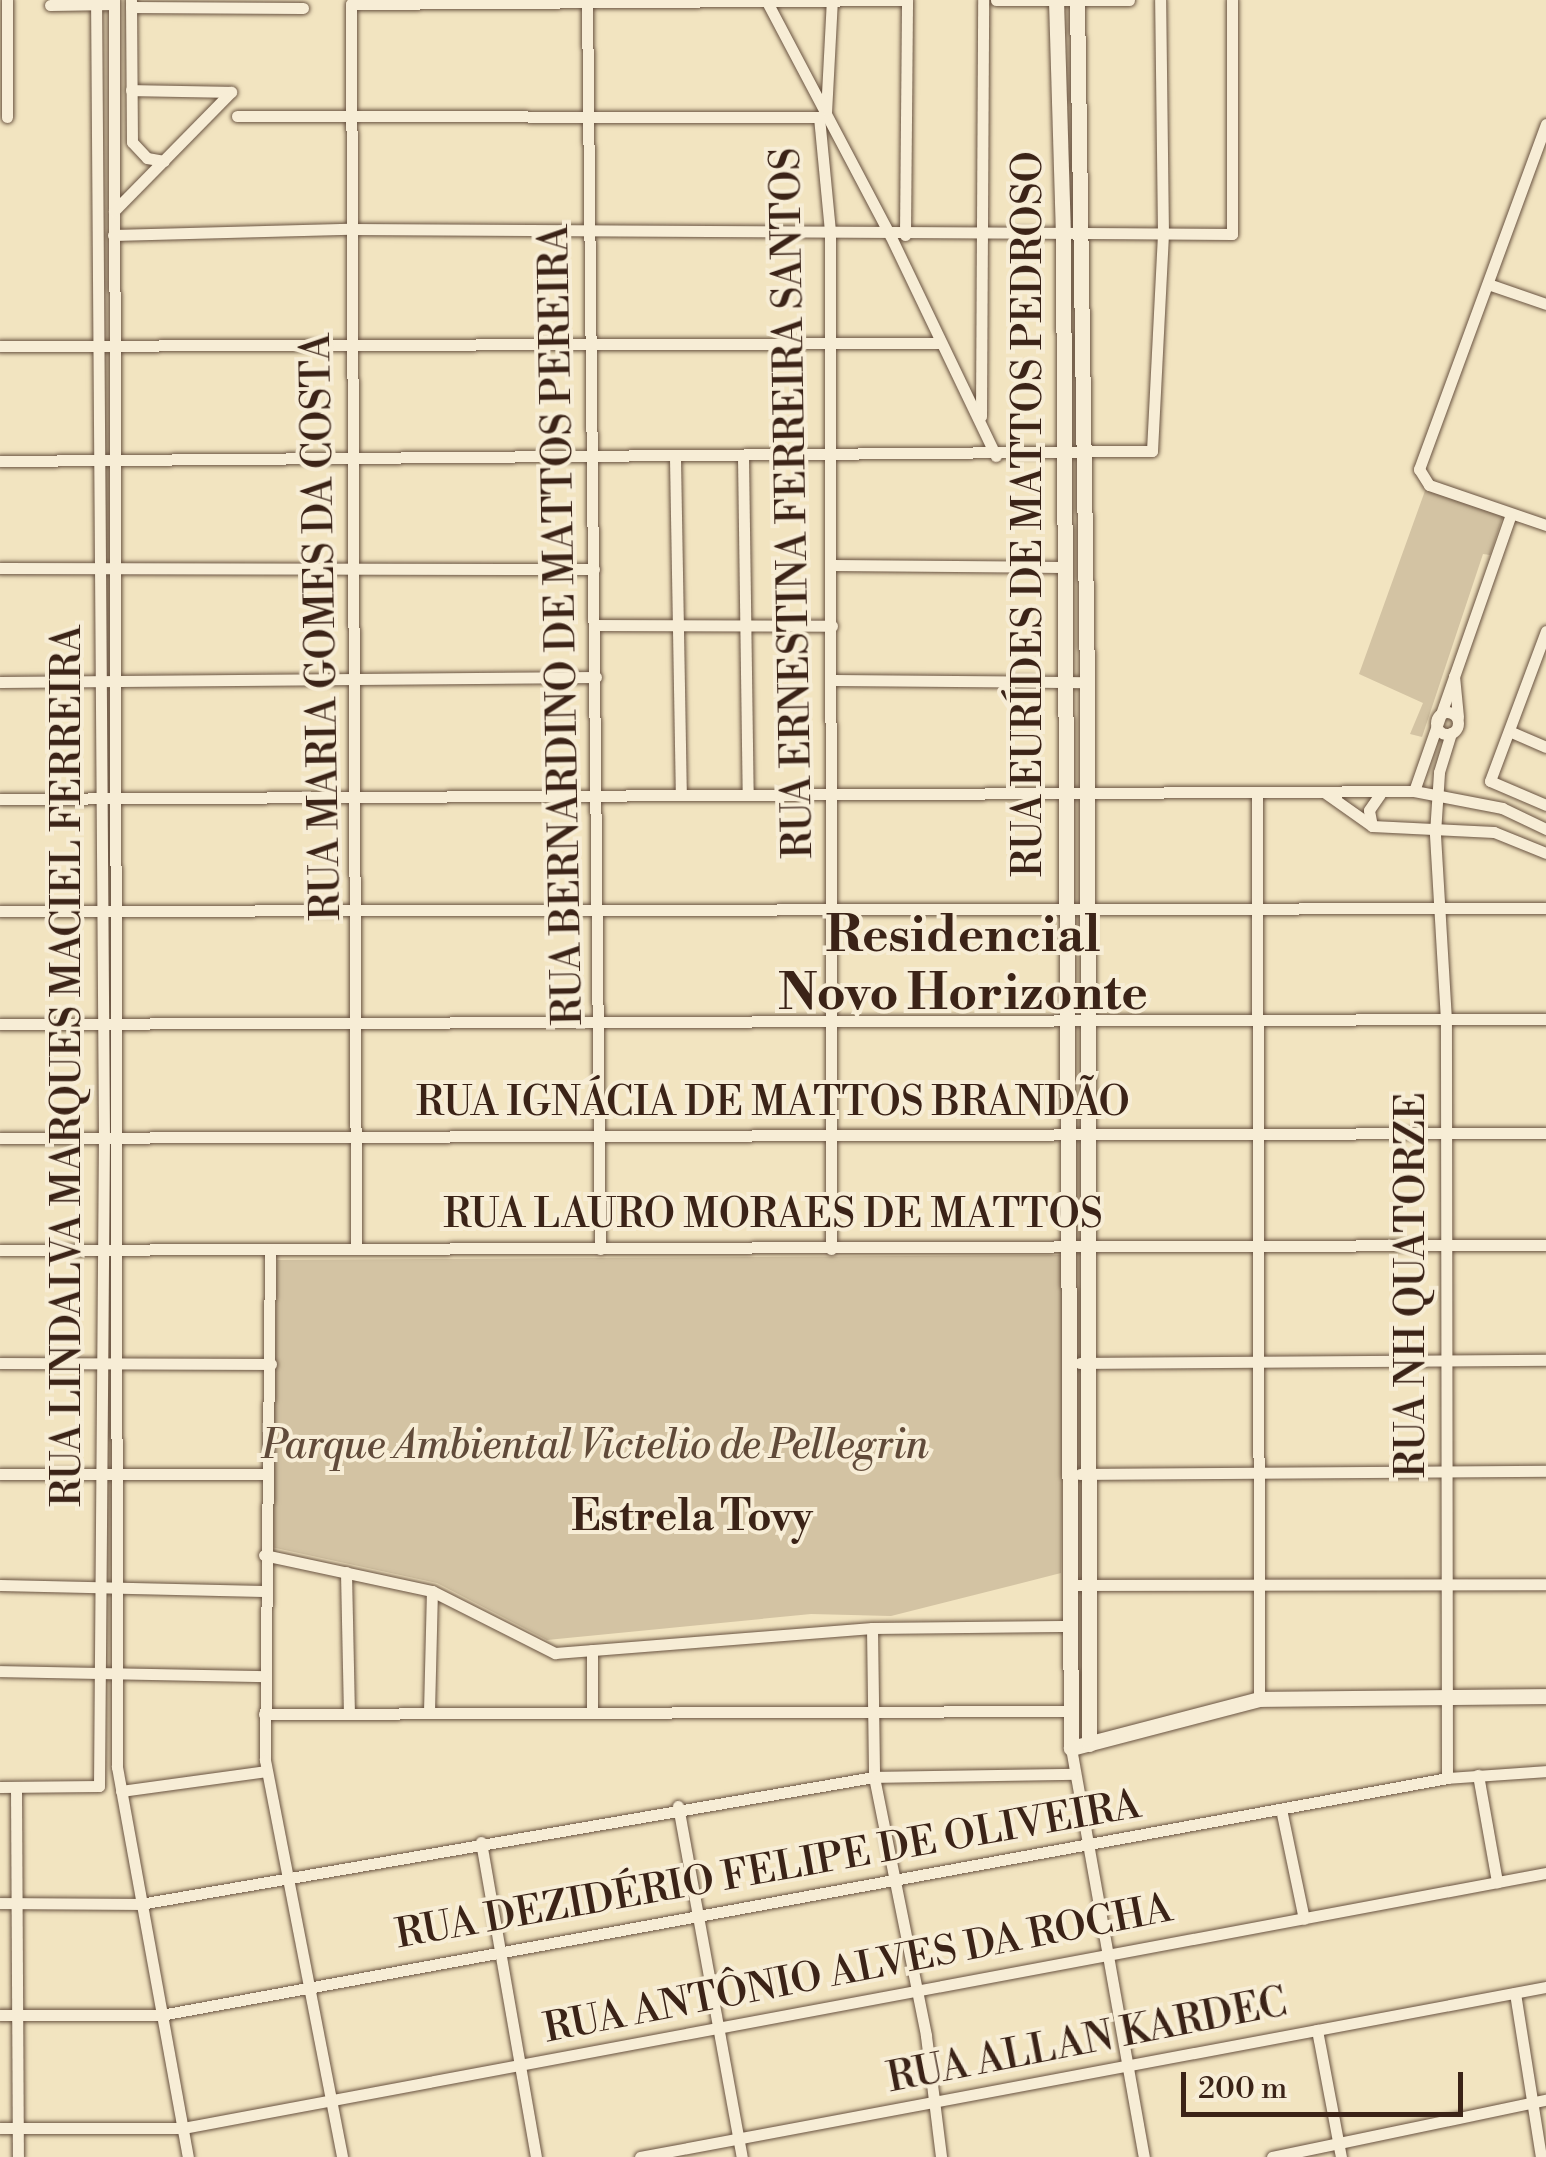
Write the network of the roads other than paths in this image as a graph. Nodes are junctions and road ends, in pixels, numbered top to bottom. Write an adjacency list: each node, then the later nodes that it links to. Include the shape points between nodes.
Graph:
1 (766, 0): 2 (street); 10 (street); 23 (street)
2 (832, 0): 3 (street); 23 (street)
3 (907, 0): 37 (street)
4 (983, 0): 39 (street)
5 (996, 0): 6 (street)
6 (1056, 0): 11 (street); 38 (street, RUA EURÍDES DE MATTOS PEDROSO)
7 (1129, 0): 11 (street)
8 (1160, 0): 35 (street)
9 (1232, 0): 35 (street, via 1232,234)
10 (587, 1): 20 (street, RUA BERNARDINO DE MATTOS PEREIRA); 21 (street, RUA MARIA GOMES DA COSTA, via 351,4)
11 (1077, 1): 38 (street, RUA EURÍDES DE MATTOS PEDROSO)
12 (96, 2): 13 (street); 15 (street); 29 (street)
13 (114, 2): 28 (street)
14 (131, 4): 17 (street); 18 (street)
15 (50, 5)
16 (5, 6): 19 (street)
17 (303, 8)
18 (131, 90): 25 (street, via 132,142); 26 (street, via 231,92)
19 (5, 111)
20 (588, 114): 21 (street); 23 (street); 32 (street, RUA BERNARDINO DE MATTOS PEREIRA)
21 (350, 115): 22 (street); 31 (street, RUA MARIA GOMES DA COSTA)
22 (237, 116)
23 (822, 116): 33 (street, RUA ERNESTINA FERREIRA SANTOS); 34 (street)
24 (1546, 124): 40 (street)
25 (147, 158): 26 (street); 27 (street)
26 (164, 161): 27 (street)
27 (136, 188): 30 (street)
28 (114, 197): 29 (street); 30 (street)
29 (98, 198): 46 (street)
30 (114, 211): 36 (street)
31 (350, 228): 32 (street); 36 (street); 44 (street, RUA MARIA GOMES DA COSTA)
32 (590, 229): 33 (street); 45 (street, RUA BERNARDINO DE MATTOS PEREIRA)
33 (830, 231): 34 (street); 42 (street, RUA ERNESTINA FERREIRA SANTOS)
34 (890, 234): 37 (street); 43 (street)
35 (1163, 234): 38 (street); 50 (street, via 1152,451)
36 (113, 235): 48 (street)
37 (905, 235): 39 (street)
38 (1072, 235): 39 (street); 50 (street, RUA EURÍDES DE MATTOS PEDROSO); 52 (street, RUA EURÍDES DE MATTOS PEDROSO)
39 (982, 237): 49 (street)
40 (1488, 284): 41 (street); 60 (street, via 1419,469 1423,482)
41 (1546, 304)
42 (831, 342): 43 (street); 45 (street); 54 (street, RUA ERNESTINA FERREIRA SANTOS)
43 (941, 343): 49 (street)
44 (350, 344): 45 (street); 48 (street); 57 (street, RUA MARIA GOMES DA COSTA)
45 (591, 344): 55 (street, RUA BERNARDINO DE MATTOS PEREIRA)
46 (99, 345): 47 (street); 48 (street); 58 (street)
47 (0, 346)
48 (114, 346): 58 (street)
49 (981, 419): 51 (street)
50 (1082, 455): 52 (street); 81 (street, RUA EURÍDES DE MATTOS PEDROSO)
51 (996, 456): 52 (street); 54 (street)
52 (1060, 456): 64 (street, RUA EURÍDES DE MATTOS PEDROSO)
53 (743, 457): 54 (street); 56 (street); 70 (street)
54 (832, 457): 62 (street, RUA ERNESTINA FERREIRA SANTOS)
55 (593, 458): 56 (street); 57 (street); 67 (street, RUA BERNARDINO DE MATTOS PEREIRA)
56 (675, 458): 69 (street)
57 (350, 459): 58 (street); 66 (street, RUA MARIA GOMES DA COSTA)
58 (107, 460): 59 (street); 63 (street, RUA LINDALVA MARQUES MACIEL FERREIRA)
59 (0, 461)
60 (1512, 514): 61 (street); 74 (street)
61 (1546, 525)
62 (832, 565): 64 (street); 71 (street, RUA ERNESTINA FERREIRA SANTOS)
63 (108, 566): 65 (street); 66 (street); 77 (street, RUA LINDALVA MARQUES MACIEL FERREIRA)
64 (1060, 567): 80 (street, RUA EURÍDES DE MATTOS PEDROSO)
65 (0, 568)
66 (352, 569): 67 (street); 76 (street, RUA MARIA GOMES DA COSTA)
67 (594, 569): 68 (street, RUA BERNARDINO DE MATTOS PEREIRA)
68 (595, 625): 69 (street); 75 (street, RUA BERNARDINO DE MATTOS PEREIRA)
69 (676, 626): 70 (street); 96 (street)
70 (744, 626): 71 (street); 97 (street)
71 (832, 626): 78 (street, RUA ERNESTINA FERREIRA SANTOS)
72 (1546, 631): 73 (street)
73 (1542, 656): 84 (street)
74 (1454, 667): 82 (street); 83 (street)
75 (596, 676): 76 (street); 99 (street, RUA BERNARDINO DE MATTOS PEREIRA)
76 (353, 678): 77 (street); 100 (street, RUA MARIA GOMES DA COSTA)
77 (108, 680): 79 (street); 102 (street, RUA LINDALVA MARQUES MACIEL FERREIRA)
78 (832, 680): 80 (street); 93 (street, RUA ERNESTINA FERREIRA SANTOS)
79 (0, 682)
80 (1061, 682): 81 (street); 98 (street, RUA EURÍDES DE MATTOS PEDROSO)
81 (1086, 682): 92 (street, RUA EURÍDES DE MATTOS PEDROSO)
82 (1436, 720): 83 (street, via 1448,711); 85 (street, via 1441,732); 87 (street)
83 (1459, 720): 85 (street, RUA NH QUATORZE)
84 (1508, 731): 86 (street); 103 (street, via 1490,781)
85 (1451, 733): 88 (street, RUA NH QUATORZE)
86 (1546, 746)
87 (1418, 768): 88 (street); 89 (street)
88 (1440, 772): 95 (street, RUA NH QUATORZE)
89 (1414, 791): 94 (street); 95 (street)
90 (1257, 792): 91 (street); 92 (street); 114 (street)
91 (1324, 792): 94 (street); 104 (street)
92 (1087, 793): 98 (street); 113 (street, RUA EURÍDES DE MATTOS PEDROSO)
93 (833, 794): 97 (street); 98 (street); 117 (street, RUA ERNESTINA FERREIRA SANTOS)
94 (1380, 794): 104 (street, via 1368,810)
95 (1437, 794): 105 (street, via 1502,808); 106 (street, RUA NH QUATORZE)
96 (681, 795): 97 (street); 99 (street)
97 (748, 795)
98 (1062, 795): 111 (street, RUA EURÍDES DE MATTOS PEDROSO)
99 (597, 796): 100 (street); 112 (street, RUA BERNARDINO DE MATTOS PEREIRA)
100 (356, 797): 102 (street); 110 (street, RUA MARIA GOMES DA COSTA)
101 (0, 798): 102 (street)
102 (108, 798): 116 (street, RUA LINDALVA MARQUES MACIEL FERREIRA)
103 (1546, 805)
104 (1372, 826): 106 (street)
105 (1546, 829)
106 (1436, 832): 107 (street, via 1494,832); 108 (street, RUA NH QUATORZE)
107 (1546, 853)
108 (1441, 906): 109 (street); 114 (street); 120 (street, RUA NH QUATORZE)
109 (1546, 908)
110 (358, 909): 112 (street); 116 (street); 123 (street, RUA MARIA GOMES DA COSTA)
111 (1064, 909): 113 (street); 117 (street); 125 (street, RUA EURÍDES DE MATTOS PEDROSO)
112 (598, 910): 117 (street); 124 (street, RUA BERNARDINO DE MATTOS PEREIRA)
113 (1087, 910): 114 (street); 121 (street, RUA EURÍDES DE MATTOS PEDROSO)
114 (1258, 910): 119 (street)
115 (0, 911): 116 (street)
116 (108, 911): 127 (street, RUA LINDALVA MARQUES MACIEL FERREIRA)
117 (830, 911): 122 (street, RUA ERNESTINA FERREIRA SANTOS)
118 (1546, 1019): 120 (street)
119 (1258, 1020): 120 (street); 121 (street); 131 (street)
120 (1446, 1020): 128 (street, RUA NH QUATORZE)
121 (1088, 1021): 125 (street); 130 (street, RUA EURÍDES DE MATTOS PEDROSO)
122 (830, 1022): 124 (street); 125 (street); 135 (street, RUA ERNESTINA FERREIRA SANTOS)
123 (358, 1023): 124 (street); 127 (street); 134 (street, RUA MARIA GOMES DA COSTA)
124 (599, 1023): 133 (street, RUA BERNARDINO DE MATTOS PEREIRA)
125 (1066, 1023): 132 (street, RUA EURÍDES DE MATTOS PEDROSO)
126 (0, 1024): 127 (street)
127 (102, 1024): 137 (street, RUA LINDALVA MARQUES MACIEL FERREIRA)
128 (1444, 1133): 129 (street, RUA IGNÁCIA DE MATTOS BRANDÃO); 131 (street, RUA IGNÁCIA DE MATTOS BRANDÃO); 138 (street, RUA NH QUATORZE)
129 (1546, 1133)
130 (1088, 1134): 131 (street, RUA IGNÁCIA DE MATTOS BRANDÃO); 132 (street, RUA IGNÁCIA DE MATTOS BRANDÃO); 141 (street, RUA EURÍDES DE MATTOS PEDROSO)
131 (1258, 1134): 142 (street)
132 (1067, 1135): 135 (street, RUA IGNÁCIA DE MATTOS BRANDÃO); 140 (street, RUA EURÍDES DE MATTOS PEDROSO)
133 (599, 1136): 134 (street, RUA IGNÁCIA DE MATTOS BRANDÃO); 135 (street, RUA IGNÁCIA DE MATTOS BRANDÃO); 143 (street, RUA BERNARDINO DE MATTOS PEREIRA)
134 (357, 1137): 137 (street, RUA IGNÁCIA DE MATTOS BRANDÃO); 149 (street, RUA MARIA GOMES DA COSTA)
135 (832, 1137): 144 (street, RUA ERNESTINA FERREIRA SANTOS)
136 (0, 1138): 137 (street, RUA IGNÁCIA DE MATTOS BRANDÃO)
137 (110, 1138): 146 (street, RUA LINDALVA MARQUES MACIEL FERREIRA); 147 (street, RUA LINDALVA MARQUES MACIEL FERREIRA)
138 (1443, 1244): 139 (street, RUA LAURO MORAES DE MATTOS); 142 (street, RUA LAURO MORAES DE MATTOS); 150 (street, RUA NH QUATORZE)
139 (1546, 1245)
140 (1069, 1246): 141 (street, RUA LAURO MORAES DE MATTOS); 144 (street, RUA LAURO MORAES DE MATTOS); 154 (street, RUA EURÍDES DE MATTOS PEDROSO)
141 (1088, 1246): 142 (street, RUA LAURO MORAES DE MATTOS); 154 (street, RUA EURÍDES DE MATTOS PEDROSO)
142 (1254, 1246): 151 (street)
143 (600, 1249): 144 (street, RUA LAURO MORAES DE MATTOS); 149 (street, RUA LAURO MORAES DE MATTOS)
144 (831, 1249)
145 (0, 1250): 146 (street, RUA LAURO MORAES DE MATTOS)
146 (99, 1250): 147 (street, RUA LAURO MORAES DE MATTOS); 155 (street, RUA LINDALVA MARQUES MACIEL FERREIRA)
147 (118, 1250): 148 (street, RUA LAURO MORAES DE MATTOS); 156 (street, RUA LINDALVA MARQUES MACIEL FERREIRA)
148 (270, 1250): 149 (street, RUA LAURO MORAES DE MATTOS); 157 (street)
149 (356, 1250)
150 (1442, 1358): 151 (street); 152 (street); 159 (street, RUA NH QUATORZE)
151 (1254, 1360): 154 (street); 158 (street)
152 (1546, 1360)
153 (0, 1363): 155 (street)
154 (1077, 1363): 165 (street, RUA EURÍDES DE MATTOS PEDROSO); 166 (street, RUA EURÍDES DE MATTOS PEDROSO)
155 (98, 1364): 156 (street); 162 (street, RUA LINDALVA MARQUES MACIEL FERREIRA)
156 (116, 1364): 157 (street); 163 (street, RUA LINDALVA MARQUES MACIEL FERREIRA)
157 (271, 1364): 164 (street)
158 (1254, 1470): 159 (street); 166 (street); 174 (street)
159 (1443, 1471): 160 (street); 169 (street, RUA NH QUATORZE)
160 (1546, 1471)
161 (0, 1474): 162 (street)
162 (100, 1474): 163 (street); 176 (street, RUA LINDALVA MARQUES MACIEL FERREIRA)
163 (116, 1474): 164 (street); 175 (street, RUA LINDALVA MARQUES MACIEL FERREIRA)
164 (263, 1474): 167 (street)
165 (1069, 1474): 166 (street); 172 (street, RUA EURÍDES DE MATTOS PEDROSO)
166 (1087, 1474): 173 (street, RUA EURÍDES DE MATTOS PEDROSO)
167 (264, 1555): 168 (street); 177 (street)
168 (346, 1572): 178 (street); 190 (street)
169 (1442, 1584): 170 (street); 174 (street); 186 (street, RUA NH QUATORZE)
170 (1546, 1584)
171 (0, 1585): 176 (street)
172 (1070, 1585): 173 (street); 179 (street, RUA EURÍDES DE MATTOS PEDROSO)
173 (1090, 1585): 174 (street); 195 (street, RUA EURÍDES DE MATTOS PEDROSO)
174 (1259, 1585): 188 (street)
175 (118, 1587): 176 (street); 177 (street); 184 (street, RUA LINDALVA MARQUES MACIEL FERREIRA)
176 (100, 1588): 183 (street, RUA LINDALVA MARQUES MACIEL FERREIRA)
177 (263, 1591): 185 (street)
178 (432, 1591): 181 (street, via 538,1649); 191 (street)
179 (1070, 1626): 180 (street); 189 (street, RUA EURÍDES DE MATTOS PEDROSO)
180 (872, 1628): 181 (street); 193 (street)
181 (592, 1650): 192 (street)
182 (0, 1671): 183 (street)
183 (100, 1673): 184 (street); 203 (street, RUA LINDALVA MARQUES MACIEL FERREIRA, via 99,1786)
184 (118, 1674): 185 (street); 205 (street, RUA LINDALVA MARQUES MACIEL FERREIRA)
185 (263, 1676): 194 (street)
186 (1446, 1695): 187 (street); 188 (street); 202 (street, RUA NH QUATORZE)
187 (1546, 1696)
188 (1259, 1699): 195 (street)
189 (1068, 1711): 193 (street); 196 (street, RUA EURÍDES DE MATTOS PEDROSO)
190 (348, 1712): 191 (street); 194 (street)
191 (429, 1712): 192 (street)
192 (592, 1712): 193 (street)
193 (870, 1712): 201 (street)
194 (264, 1714): 197 (street)
195 (1089, 1744): 196 (street)
196 (1071, 1748): 199 (street)
197 (267, 1771): 205 (street); 211 (street)
198 (1546, 1771): 200 (street, RUA DEZIDÉRIO FELIPE DE OLIVEIRA)
199 (1072, 1774): 201 (street); 209 (street)
200 (1478, 1775): 202 (street, RUA DEZIDÉRIO FELIPE DE OLIVEIRA); 213 (street)
201 (874, 1776): 206 (street); 212 (street)
202 (1447, 1778): 207 (street, RUA DEZIDÉRIO FELIPE DE OLIVEIRA)
203 (16, 1787): 204 (street); 215 (street)
204 (0, 1788)
205 (121, 1791): 216 (street, RUA LINDALVA MARQUES MACIEL FERREIRA)
206 (678, 1806): 208 (street); 217 (street)
207 (1281, 1808): 209 (street, RUA DEZIDÉRIO FELIPE DE OLIVEIRA); 218 (street)
208 (482, 1842): 211 (street); 219 (street)
209 (1086, 1846): 212 (street, RUA DEZIDÉRIO FELIPE DE OLIVEIRA); 220 (street)
210 (1546, 1873): 213 (street, RUA ANTÔNIO ALVES DA ROCHA)
211 (292, 1878): 216 (street); 221 (street)
212 (893, 1882): 217 (street, RUA DEZIDÉRIO FELIPE DE OLIVEIRA); 223 (street)
213 (1497, 1882): 218 (street, RUA ANTÔNIO ALVES DA ROCHA)
214 (0, 1903): 215 (street)
215 (18, 1903): 216 (street); 225 (street)
216 (140, 1904): 227 (street, RUA LINDALVA MARQUES MACIEL FERREIRA)
217 (697, 1917): 219 (street, RUA DEZIDÉRIO FELIPE DE OLIVEIRA); 228 (street)
218 (1304, 1919): 220 (street, RUA ANTÔNIO ALVES DA ROCHA)
219 (500, 1952): 221 (street, RUA DEZIDÉRIO FELIPE DE OLIVEIRA); 230 (street)
220 (1108, 1955): 223 (street, RUA ANTÔNIO ALVES DA ROCHA); 231 (street)
221 (312, 1986): 227 (street, RUA DEZIDÉRIO FELIPE DE OLIVEIRA); 232 (street)
222 (1546, 1987): 224 (street, RUA ALLAN KARDEC)
223 (917, 1988): 228 (street, RUA ANTÔNIO ALVES DA ROCHA); 235 (street)
224 (1514, 1993): 229 (street, RUA ALLAN KARDEC); 234 (street)
225 (18, 2014): 226 (street, RUA DEZIDÉRIO FELIPE DE OLIVEIRA); 227 (street, RUA DEZIDÉRIO FELIPE DE OLIVEIRA); 237 (street)
226 (0, 2015)
227 (161, 2015): 238 (street, RUA LINDALVA MARQUES MACIEL FERREIRA)
228 (716, 2027): 230 (street, RUA ANTÔNIO ALVES DA ROCHA); 239 (street)
229 (1317, 2030): 231 (street, RUA ALLAN KARDEC); 240 (street)
230 (520, 2065): 232 (street, RUA ANTÔNIO ALVES DA ROCHA); 244 (street)
231 (1128, 2068): 235 (street, RUA ALLAN KARDEC); 248 (street)
232 (332, 2097): 238 (street, RUA ANTÔNIO ALVES DA ROCHA); 243 (street)
233 (1546, 2100): 234 (street)
234 (1532, 2102): 240 (street); 250 (street)
235 (933, 2104): 239 (street, RUA ALLAN KARDEC); 247 (street)
236 (0, 2128): 237 (street, RUA ANTÔNIO ALVES DA ROCHA)
237 (18, 2128): 238 (street, RUA ANTÔNIO ALVES DA ROCHA); 241 (street)
238 (182, 2128): 242 (street, RUA LINDALVA MARQUES MACIEL FERREIRA)
239 (739, 2140): 245 (street, RUA ALLAN KARDEC); 246 (street)
240 (1339, 2151): 249 (street)
241 (18, 2157)
242 (188, 2157)
243 (342, 2157)
244 (536, 2157)
245 (640, 2157)
246 (742, 2157)
247 (942, 2157)
248 (1144, 2157)
249 (1272, 2157)
250 (1541, 2157)

